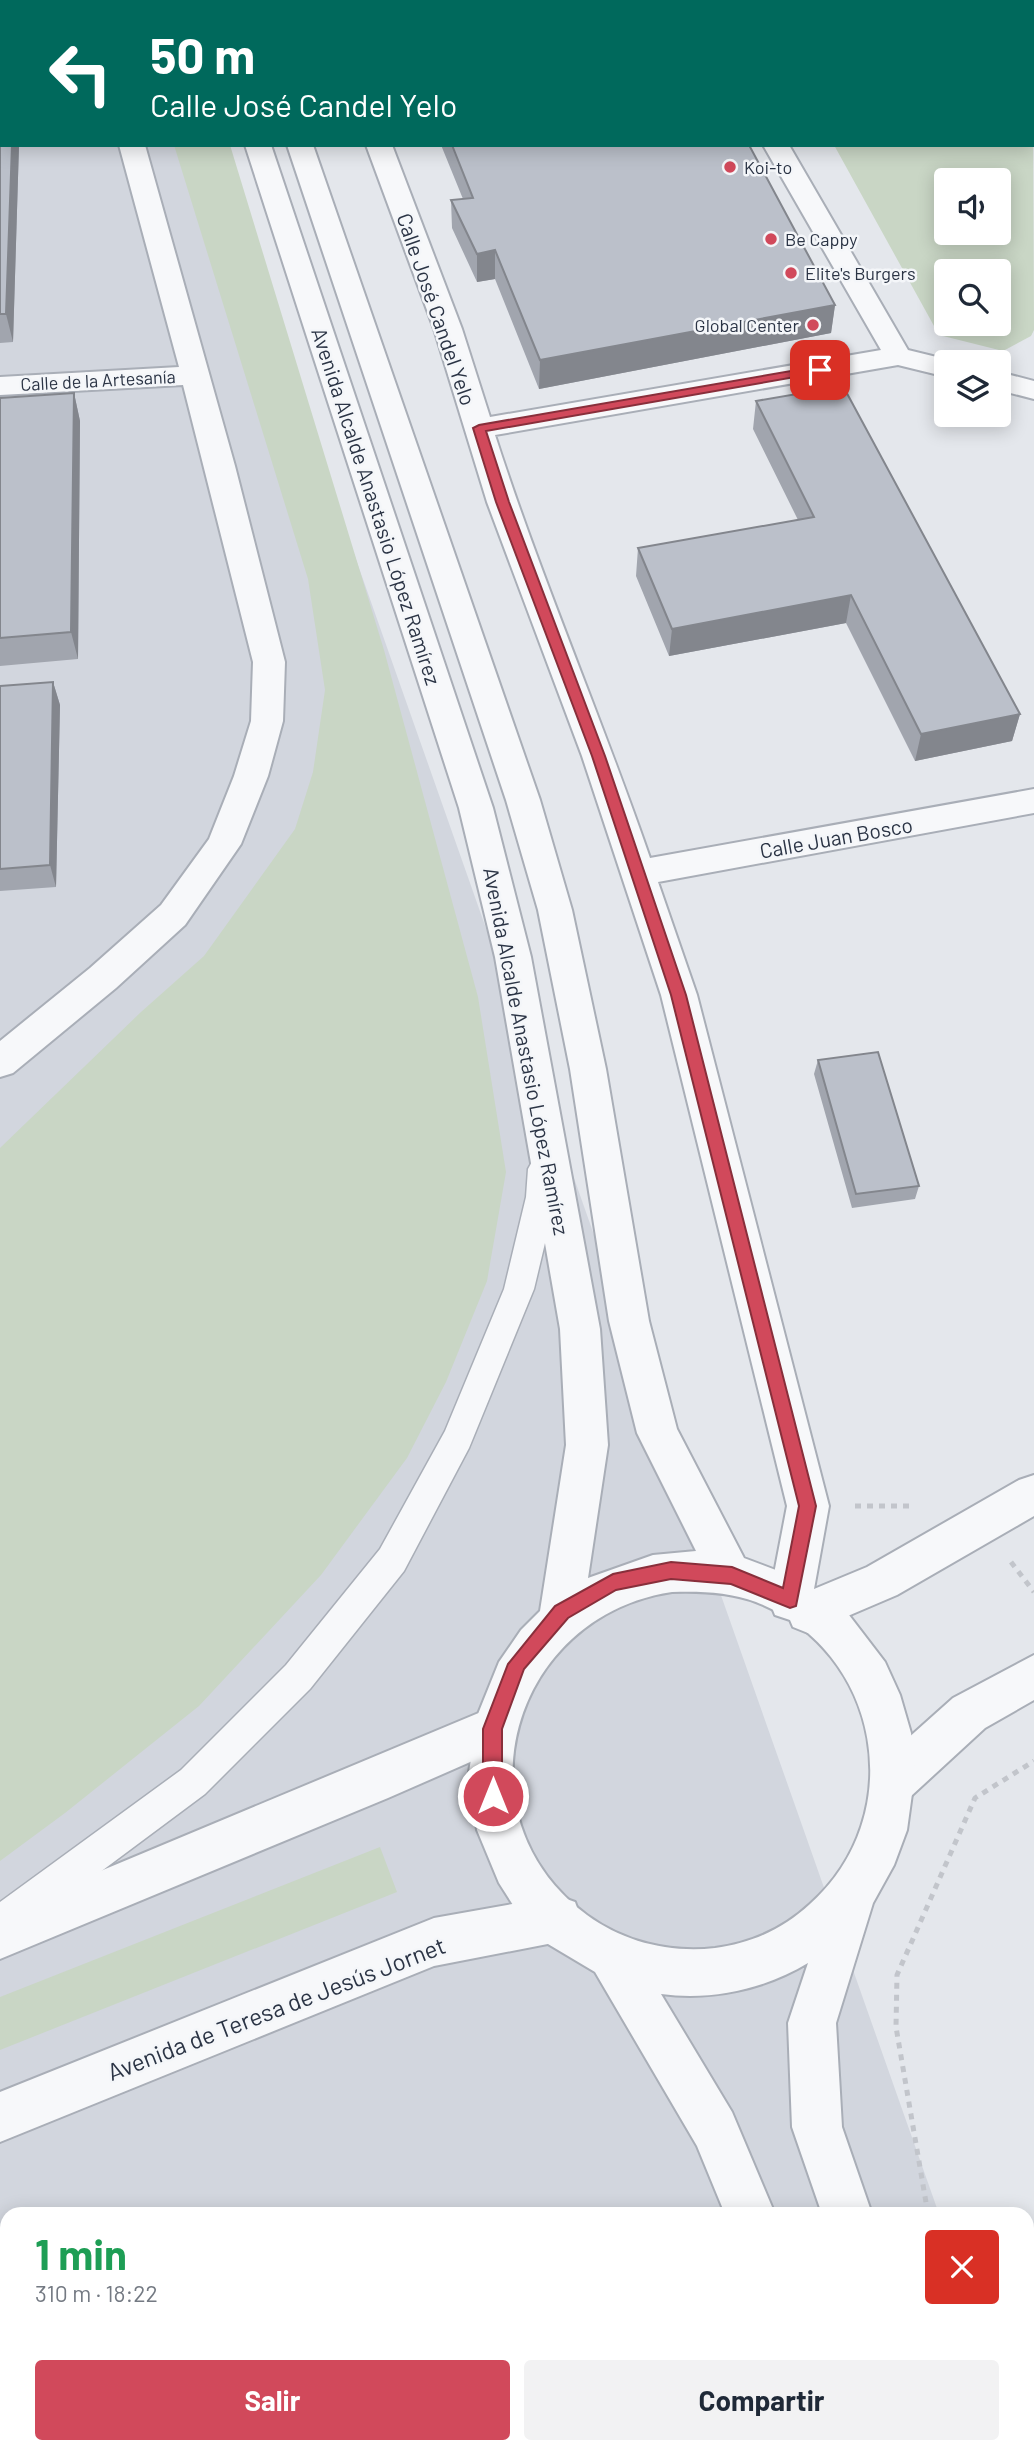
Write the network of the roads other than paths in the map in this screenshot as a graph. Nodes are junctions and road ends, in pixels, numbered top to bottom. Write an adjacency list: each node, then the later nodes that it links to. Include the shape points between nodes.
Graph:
1 (133, 147): 8 (street)
2 (259, 147): 16 (street, Avenida Alcalde Anastasio López Ramírez, via 476,808 513,957)
3 (301, 147): 18 (street, Avenida Alcalde Anastasio López Ramírez, via 523,800 555,910 588,1069 629,1321 657,1433)
4 (380, 147): 12 (street, Calle José Candel Yelo, via 448,329)
5 (777, 147): 6 (street)
6 (898, 356): 7 (street); 12 (street)
7 (934, 365)
8 (195, 375): 10 (street, Calle de la Artesanía); 15 (street, via 269,662 267,721 224,844 173,915)
9 (1011, 384): 11 (street)
10 (0, 386)
11 (1034, 390)
12 (479, 428): 14 (street, Calle José Candel Yelo)
13 (1034, 801): 14 (street, Calle Juan Bosco)
14 (637, 873): 19 (street, Calle José Candel Yelo, via 679,995 808,1506)
15 (0, 1062)
16 (545, 1133): 20 (street, Avenida Alcalde Anastasio López Ramírez, via 580,1329 587,1445); 26 (lane, via 541,1197 519,1289 458,1438 392,1560 298,1677 193,1782)
17 (1034, 1494): 19 (street, via 882,1581)
18 (732, 1576): 19 (street); 20 (street, via 671,1570 613,1583)
19 (799, 1606): 23 (street, via 844,1646 871,1686 888,1732)
20 (562, 1612): 22 (street, via 517,1664)
21 (1034, 1676): 23 (street, via 969,1713)
22 (493, 1729): 25 (street, via 493,1796 514,1862); 27 (street)
23 (894, 1781): 24 (street, via 883,1846)
24 (851, 1904): 28 (street, via 802,1948 740,1971 673,1973); 31 (street, via 812,2023 817,2127)
25 (558, 1919): 28 (street); 29 (street, Avenida de Teresa de Jesús Jornet, via 434,1942)
26 (0, 1924)
27 (0, 1936)
28 (611, 1955): 30 (street, via 715,2129)
29 (0, 2117)
30 (747, 2207)
31 (845, 2207)

